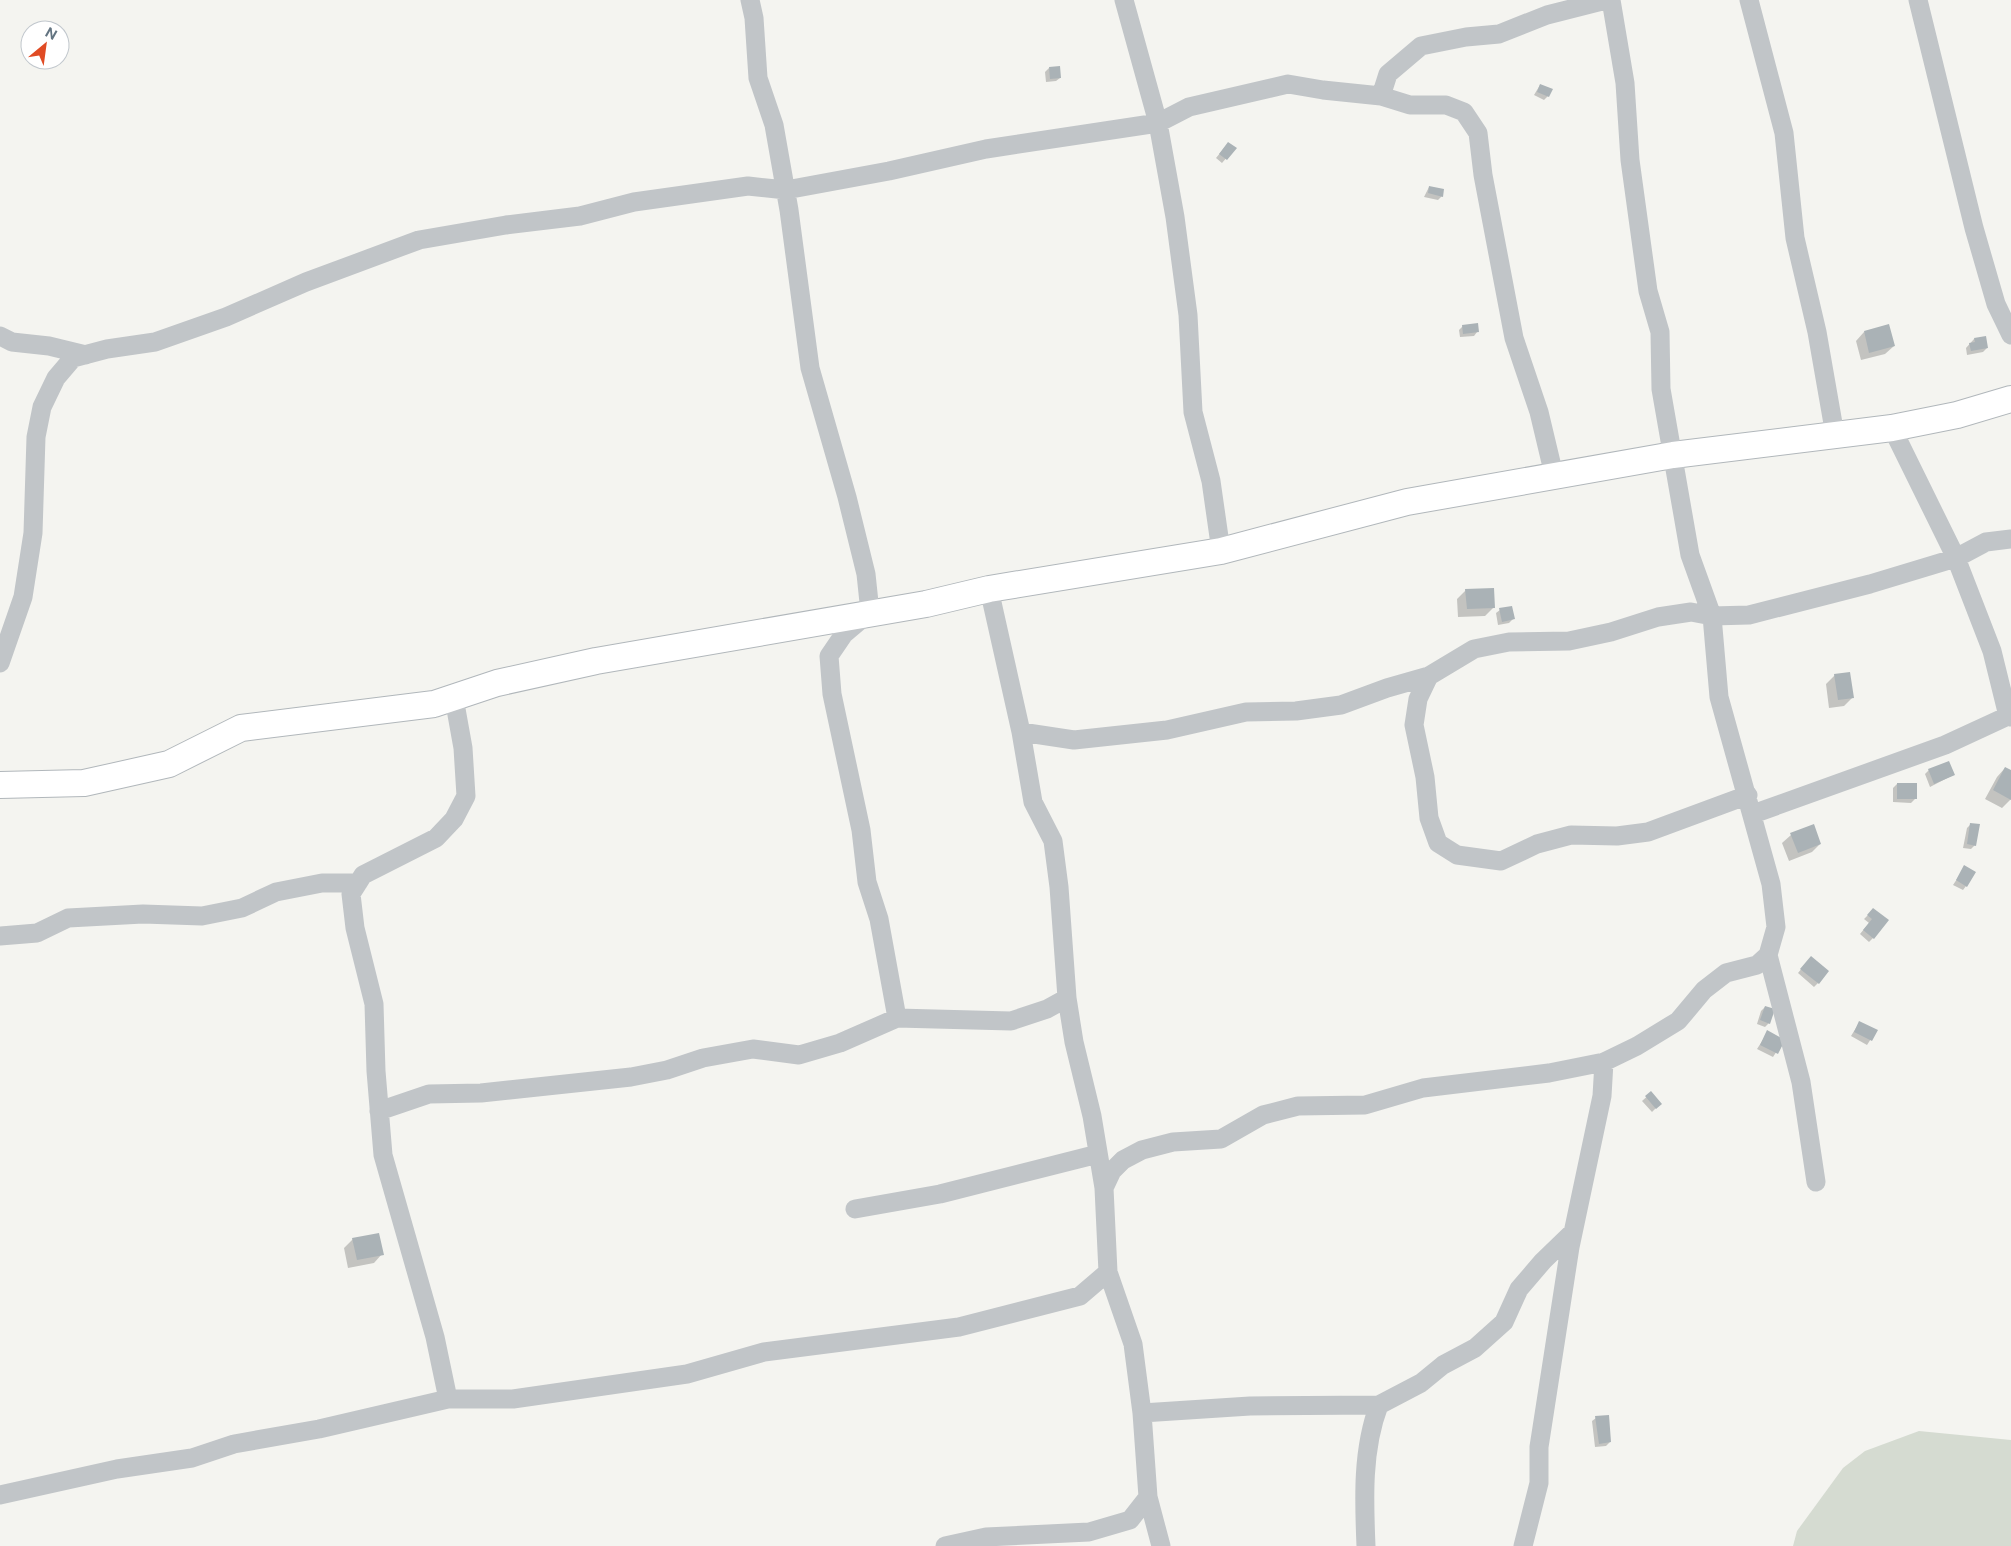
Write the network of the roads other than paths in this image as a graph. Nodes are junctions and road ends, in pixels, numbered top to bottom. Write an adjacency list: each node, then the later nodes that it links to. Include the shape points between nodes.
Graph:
1 (750, 0): 9 (street, via 758,78 774,125)
2 (1124, 0): 8 (street)
3 (1606, 0): 7 (street, via 1547,15 1499,34 1422,46 1388,74)
4 (1611, 0): 16 (street, via 1625,83 1630,160 1648,291 1660,332 1661,389)
5 (1749, 0): 15 (street, via 1784,133 1795,238 1817,332)
6 (1918, 0): 10 (street, via 1974,228 1996,304)
7 (1381, 96): 8 (street, via 1288,84 1189,107); 17 (street, via 1410,105 1446,105 1464,112 1478,132 1486,194 1514,338 1539,412)
8 (1158, 123): 9 (street, via 986,149); 19 (street, via 1188,315 1193,412 1210,481)
9 (786, 190): 12 (street, via 748,186 634,202 580,216 419,240 155,342); 22 (street, via 810,368 866,574)
10 (2011, 335)
11 (0, 336): 12 (street, via 12,342)
12 (86, 355): 24 (street, via 73,358 56,378 42,408 36,437 33,533 23,597)
13 (2011, 399): 14 (street, via 1957,416)
14 (1892, 428): 15 (street); 20 (street)
15 (1835, 435): 16 (street)
16 (1673, 455): 17 (street); 23 (street, via 1690,556)
17 (1554, 475): 19 (street, via 1407,502)
18 (2011, 539): 20 (street, via 1986,542)
19 (1221, 551): 21 (street)
20 (1956, 558): 23 (street, via 1749,616); 27 (street, via 1992,651)
21 (989, 589): 22 (street, via 926,604); 28 (street)
22 (870, 612): 26 (street, via 596,661 497,683); 36 (street, via 844,634 829,656 832,694 861,830 866,882 879,919)
23 (1712, 616): 25 (street, via 1691,612 1658,617 1569,641 1509,642 1474,649); 30 (street, via 1719,697)
24 (0, 663)
25 (1429, 676): 28 (street, via 1342,705 1296,711 1246,712 1167,730 1074,740); 30 (street, via 1418,699 1414,725 1425,776 1429,818 1438,843 1457,855 1501,861 1537,844 1570,836 1648,832)
26 (454, 698): 29 (street, via 434,704 241,728 169,764 84,783); 32 (street, via 466,796 454,819 436,838 364,875)
27 (2009, 717): 31 (street, via 1945,745)
28 (1021, 732): 35 (street, via 1032,802 1053,841)
29 (0, 785)
30 (1748, 795): 31 (street)
31 (1753, 814): 34 (street, via 1771,884 1776,927)
32 (358, 883): 33 (street, via 322,883 276,892 242,908 202,916 143,914 68,918 37,934); 38 (street, via 351,894 355,928 374,1004)
33 (0, 936)
34 (1768, 955): 37 (street, via 1757,965 1726,973 1704,990 1678,1021); 40 (street, via 1802,1082)
35 (1067, 998): 36 (street, via 1048,1009 1010,1021); 39 (street)
36 (897, 1018): 38 (street, via 840,1043 799,1055 753,1049 631,1077 481,1093 429,1094)
37 (1604, 1062): 41 (street, via 1540,1075 1422,1088 1365,1105 1298,1106 1262,1115 1221,1139 1173,1142 1142,1150 1112,1171); 43 (street, via 1602,1096)
38 (379, 1112): 45 (street, via 383,1154 435,1337)
39 (1098, 1154): 41 (street); 42 (street, via 940,1194)
40 (1816, 1182)
41 (1104, 1188): 44 (street)
42 (855, 1210)
43 (1573, 1232): 46 (street, via 1542,1261 1519,1289 1504,1322 1476,1348); 53 (street, via 1539,1447 1539,1483)
44 (1108, 1272): 45 (street, via 1080,1296 959,1327 764,1352 687,1374 513,1399); 47 (street, via 1133,1344)
45 (448, 1399): 48 (street, via 319,1429 234,1444 192,1458 117,1469)
46 (1379, 1405): 47 (street, via 1250,1406); 52 (street, via 1370,1429 1364,1507)
47 (1142, 1413): 49 (street)
48 (0, 1495)
49 (1148, 1497): 50 (street, via 1130,1520 1089,1532 986,1537); 51 (street)
50 (944, 1546)
51 (1160, 1546)
52 (1366, 1546)
53 (1523, 1546)

